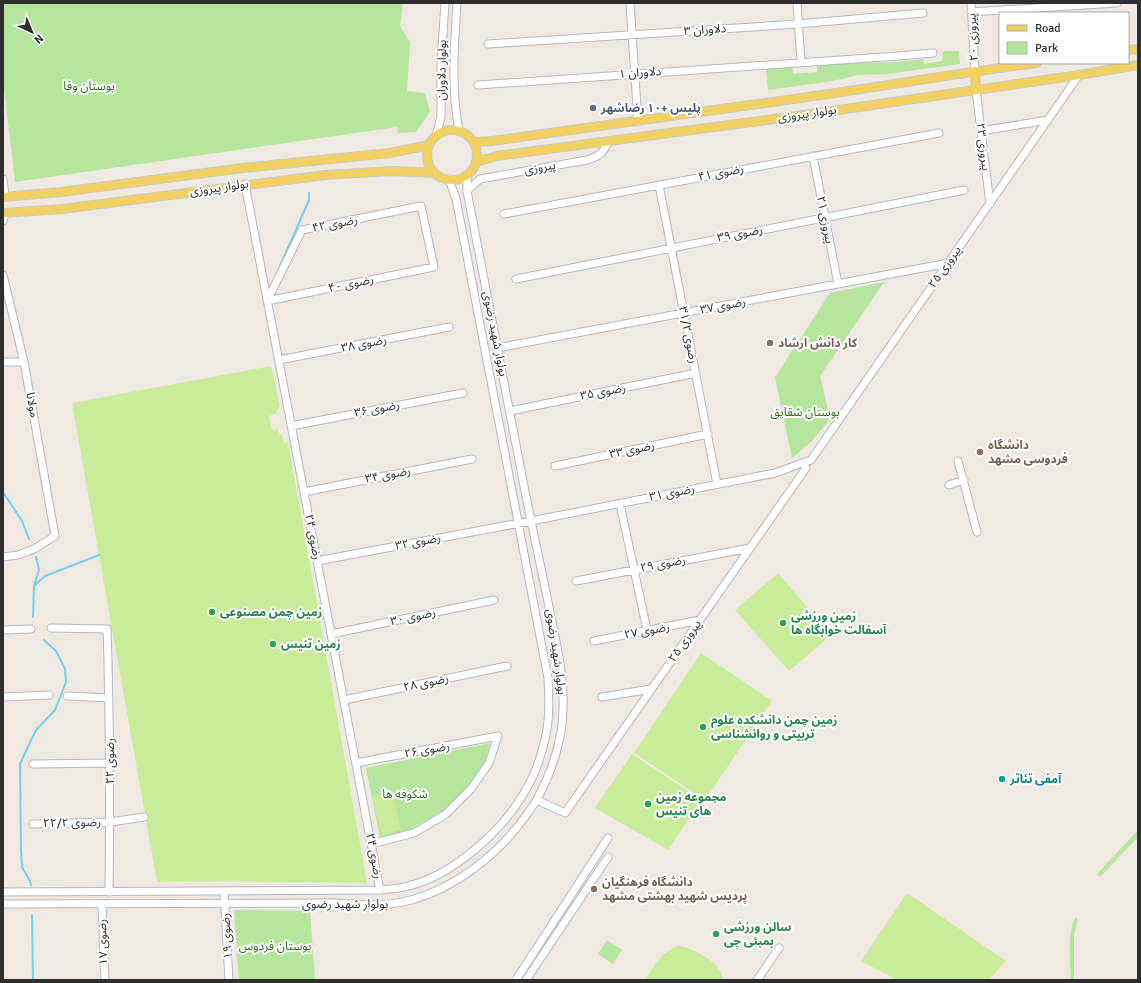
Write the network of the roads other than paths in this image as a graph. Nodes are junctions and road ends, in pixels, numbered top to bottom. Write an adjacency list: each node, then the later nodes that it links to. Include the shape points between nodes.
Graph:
1 (445, 3): 26 (street, بولوار دلاوران, via 441,117)
2 (457, 3): 23 (street, بولوار دلاوران, via 454,76)
3 (630, 3): 10 (street)
4 (797, 3): 9 (street)
5 (971, 3): 7 (street, پیروزی ۲۰)
6 (1117, 3): 7 (street)
7 (971, 12): 16 (street, پیروزی ۲۰)
8 (923, 13): 9 (street, دلاوران ۳)
9 (798, 24): 10 (street, دلاوران ۳); 13 (street)
10 (632, 36): 11 (street, دلاوران ۳); 17 (street)
11 (488, 44)
12 (933, 53): 13 (street, دلاوران ۱)
13 (801, 62): 17 (street, دلاوران ۱)
14 (1029, 64): 16 (main road, بولوار پیروزی)
15 (1138, 65): 18 (main road, بولوار پیروزی)
16 (975, 71): 20 (main road); 22 (main road, بولوار پیروزی)
17 (635, 74): 19 (street, دلاوران ۱); 22 (street)
18 (1079, 75): 20 (main road, بولوار پیروزی); 21 (street, پیروزی ۲۵)
19 (478, 85)
20 (976, 90): 24 (street, پیروزی ۲۳); 27 (main road, بولوار پیروزی)
21 (1048, 120): 24 (street); 41 (street, پیروزی ۲۵)
22 (638, 122): 28 (main road, بولوار پیروزی)
23 (459, 130): 26 (main road, via 443,131); 28 (main road)
24 (981, 131): 41 (street, پیروزی ۲۳)
25 (939, 133): 30 (street, رضوی ۴۱)
26 (436, 136): 29 (main road)
27 (609, 141): 31 (main road, بولوار پیروزی, via 497,156); 39 (street, پیروزی, via 605,150 597,157 480,180)
28 (474, 142): 31 (main road)
29 (429, 145): 32 (main road, via 427,155); 40 (main road, بولوار پیروزی, via 390,153)
30 (812, 156): 37 (street, رضوی ۴۱); 44 (street, پیروزی ۲۱)
31 (476, 162): 33 (main road)
32 (435, 173): 35 (main road); 36 (main road, بولوار پیروزی, via 392,170)
33 (467, 174): 35 (main road, via 458,179); 39 (street, بولوار شهید رضوی)
34 (3, 178): 40 (street)
35 (449, 179): 75 (street, بولوار شهید رضوی, via 456,199)
36 (245, 184): 43 (main road, بولوار پیروزی); 52 (street, رضوی ۲۴)
37 (659, 185): 42 (street, رضوی ۴۱); 45 (street, رضوی ۳۱/۲)
38 (964, 190): 44 (street, رضوی ۳۹)
39 (467, 191): 55 (street, بولوار شهید رضوی)
40 (4, 197)
41 (990, 204): 46 (street, پیروزی ۲۵)
42 (504, 214)
43 (4, 216)
44 (825, 217): 45 (street, رضوی ۳۹); 50 (street, پیروزی ۲۱)
45 (671, 248): 49 (street, رضوی ۳۹); 53 (street, رضوی ۳۱/۲)
46 (949, 262): 50 (street, رضوی ۳۷); 65 (street, پیروزی ۲۵)
47 (434, 267): 52 (street, رضوی ۴۰); 52 (street, رضوی ۴۲, via 421,206 302,230)
48 (3, 275): 51 (street, مولانا)
49 (516, 278)
50 (838, 284): 53 (street, رضوی ۳۷)
51 (6, 298): 58 (street, مولانا)
52 (268, 301): 56 (street, رضوی ۲۴)
53 (684, 313): 55 (street, رضوی ۳۷); 59 (street, رضوی ۳۱/۲)
54 (449, 327): 56 (street, رضوی ۳۸)
55 (497, 348): 61 (street, بولوار شهید رضوی)
56 (279, 360): 62 (street, رضوی ۲۴)
57 (3, 362): 58 (street)
58 (24, 362): 78 (street, مولانا, via 55,536 18,556)
59 (696, 373): 61 (street, رضوی ۳۵); 63 (street, رضوی ۳۱/۲)
60 (463, 392): 62 (street, رضوی ۳۶)
61 (510, 411): 74 (street, بولوار شهید رضوی)
62 (292, 426): 72 (street, رضوی ۲۴)
63 (708, 434): 67 (street, رضوی ۳۳); 70 (street, رضوی ۳۱/۲)
64 (472, 459): 72 (street, رضوی ۳۴)
65 (811, 460): 70 (street, رضوی ۳۱, via 775,473)
66 (958, 461): 69 (street)
67 (556, 466)
68 (806, 468): 77 (street, پیروزی ۲۵)
69 (964, 480): 71 (street); 76 (street)
70 (717, 484): 73 (street, رضوی ۳۱)
71 (949, 485)
72 (304, 492): 79 (street, رضوی ۲۴)
73 (620, 504): 74 (street, رضوی ۳۱); 80 (street)
74 (531, 521): 75 (street, رضوی ۳۲); 101 (street, بولوار شهید رضوی, via 559,654 563,709 559,741 550,771)
75 (519, 523): 79 (street, رضوی ۳۲); 108 (street, بولوار شهید رضوی, via 548,678 549,708 546,733 537,766 525,793 503,823 476,849 454,866 428,879 408,886)
76 (978, 532)
77 (750, 548): 80 (street, رضوی ۲۹); 83 (street, پیروزی ۲۵)
78 (3, 557)
79 (317, 561): 88 (street, رضوی ۲۴)
80 (634, 570): 81 (street, رضوی ۲۹); 87 (street)
81 (576, 581)
82 (494, 600): 88 (street, رضوی ۳۰)
83 (700, 620): 87 (street, رضوی ۲۷); 91 (street, پیروزی ۲۵)
84 (51, 628): 96 (street, رضوی ۲۲, via 107,629)
85 (31, 629): 86 (street)
86 (3, 630)
87 (648, 630): 89 (street, رضوی ۲۷)
88 (331, 634): 97 (street, رضوی ۲۴)
89 (594, 641)
90 (507, 666): 97 (street, رضوی ۲۸)
91 (651, 689): 95 (street); 101 (street, پیروزی ۲۵, via 565,813)
92 (49, 695): 94 (street)
93 (68, 696): 96 (street)
94 (3, 697)
95 (602, 697)
96 (109, 698): 98 (street, رضوی ۲۲)
97 (344, 700): 99 (street, رضوی ۲۴)
98 (110, 762): 100 (street); 103 (street, رضوی ۲۲)
99 (356, 763): 106 (street, رضوی ۲۴); 106 (street, رضوی ۲۶, via 498,736 489,763 471,789 446,814 414,833)
100 (33, 764)
101 (537, 800): 114 (street, بولوار شهید رضوی, via 514,832 485,859 461,877 412,900 389,905)
102 (144, 817): 103 (street, رضوی ۲۲/۲)
103 (110, 822): 104 (street, رضوی ۲۲/۲); 110 (street, رضوی ۲۲)
104 (33, 824)
105 (608, 838): 118 (street)
106 (371, 844): 108 (street, رضوی ۲۴)
107 (608, 857): 119 (street)
108 (380, 890): 111 (street, بولوار شهید رضوی)
109 (3, 892): 110 (street, بولوار شهید رضوی)
110 (109, 892): 111 (street, بولوار شهید رضوی)
111 (224, 892): 114 (street, رضوی ۱۹)
112 (3, 904): 113 (street, بولوار شهید رضوی)
113 (102, 904): 114 (street, بولوار شهید رضوی); 116 (street, رضوی ۱۷)
114 (224, 904): 117 (street, رضوی ۱۹)
115 (779, 948): 120 (street)
116 (105, 980)
117 (230, 980)
118 (516, 980)
119 (526, 980)
120 (757, 980)

